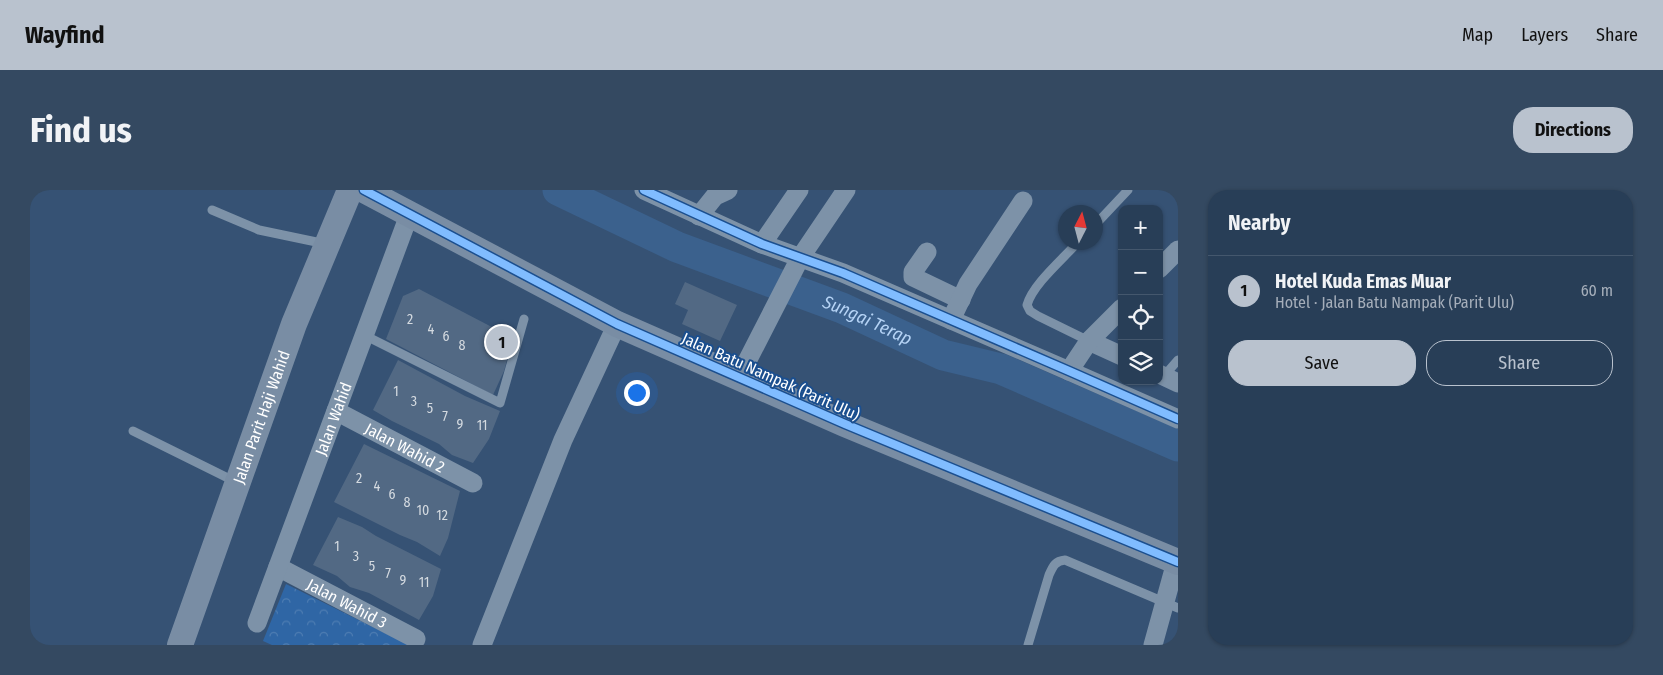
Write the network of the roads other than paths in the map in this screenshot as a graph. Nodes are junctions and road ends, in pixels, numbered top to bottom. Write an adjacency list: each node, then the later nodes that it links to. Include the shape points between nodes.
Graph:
1 (350, 190): 13 (street, Jalan Parit Haji Wahid)
2 (644, 190): 11 (street)
3 (728, 190): 11 (street, via 715,196)
4 (799, 190): 14 (street)
5 (846, 190): 18 (street)
6 (1128, 190): 12 (lane)
7 (372, 195): 10 (street, Jalan Batu Nampak (Parit Ulu))
8 (1024, 201): 20 (street, via 970,281)
9 (212, 210): 13 (lane, via 260,230)
10 (409, 214): 24 (street, Jalan Batu Nampak (Parit Ulu)); 25 (street, Jalan Wahid)
11 (699, 216): 14 (street)
12 (1103, 217)
13 (327, 244): 36 (street, Jalan Parit Haji Wahid, via 294,324)
14 (762, 244): 18 (street)
15 (1071, 250): 26 (lane, via 1029,297 1027,305 1038,316)
16 (1178, 250): 19 (street)
17 (927, 252): 20 (street, via 913,277)
18 (797, 264): 23 (street, via 843,273); 30 (street)
19 (1163, 266)
20 (961, 300): 23 (street)
21 (1118, 312): 26 (street)
22 (524, 319): 25 (lane, via 500,403)
23 (951, 320): 29 (street)
24 (618, 324): 30 (street, Jalan Batu Nampak (Parit Ulu)); 43 (street, via 563,440)
25 (364, 335): 32 (street, Jalan Wahid)
26 (1090, 341): 27 (street); 29 (street)
27 (1118, 354)
28 (1178, 360): 31 (lane)
29 (1070, 371): 33 (street)
30 (740, 377): 37 (street, Jalan Batu Nampak (Parit Ulu), via 964,475)
31 (1167, 377)
32 (336, 411): 35 (street, Jalan Wahid 2); 38 (street, Jalan Wahid)
33 (1178, 420)
34 (133, 431): 36 (lane)
35 (472, 482)
36 (238, 483): 42 (street, Jalan Parit Haji Wahid)
37 (1177, 562): 39 (street)
38 (278, 567): 40 (street, Jalan Wahid); 41 (street, Jalan Wahid 3)
39 (1171, 605): 44 (lane, via 1065,560 1059,561 1053,565 1049,575); 45 (street)
40 (257, 624)
41 (416, 639)
42 (180, 645)
43 (482, 645)
44 (1028, 645)
45 (1153, 645)

